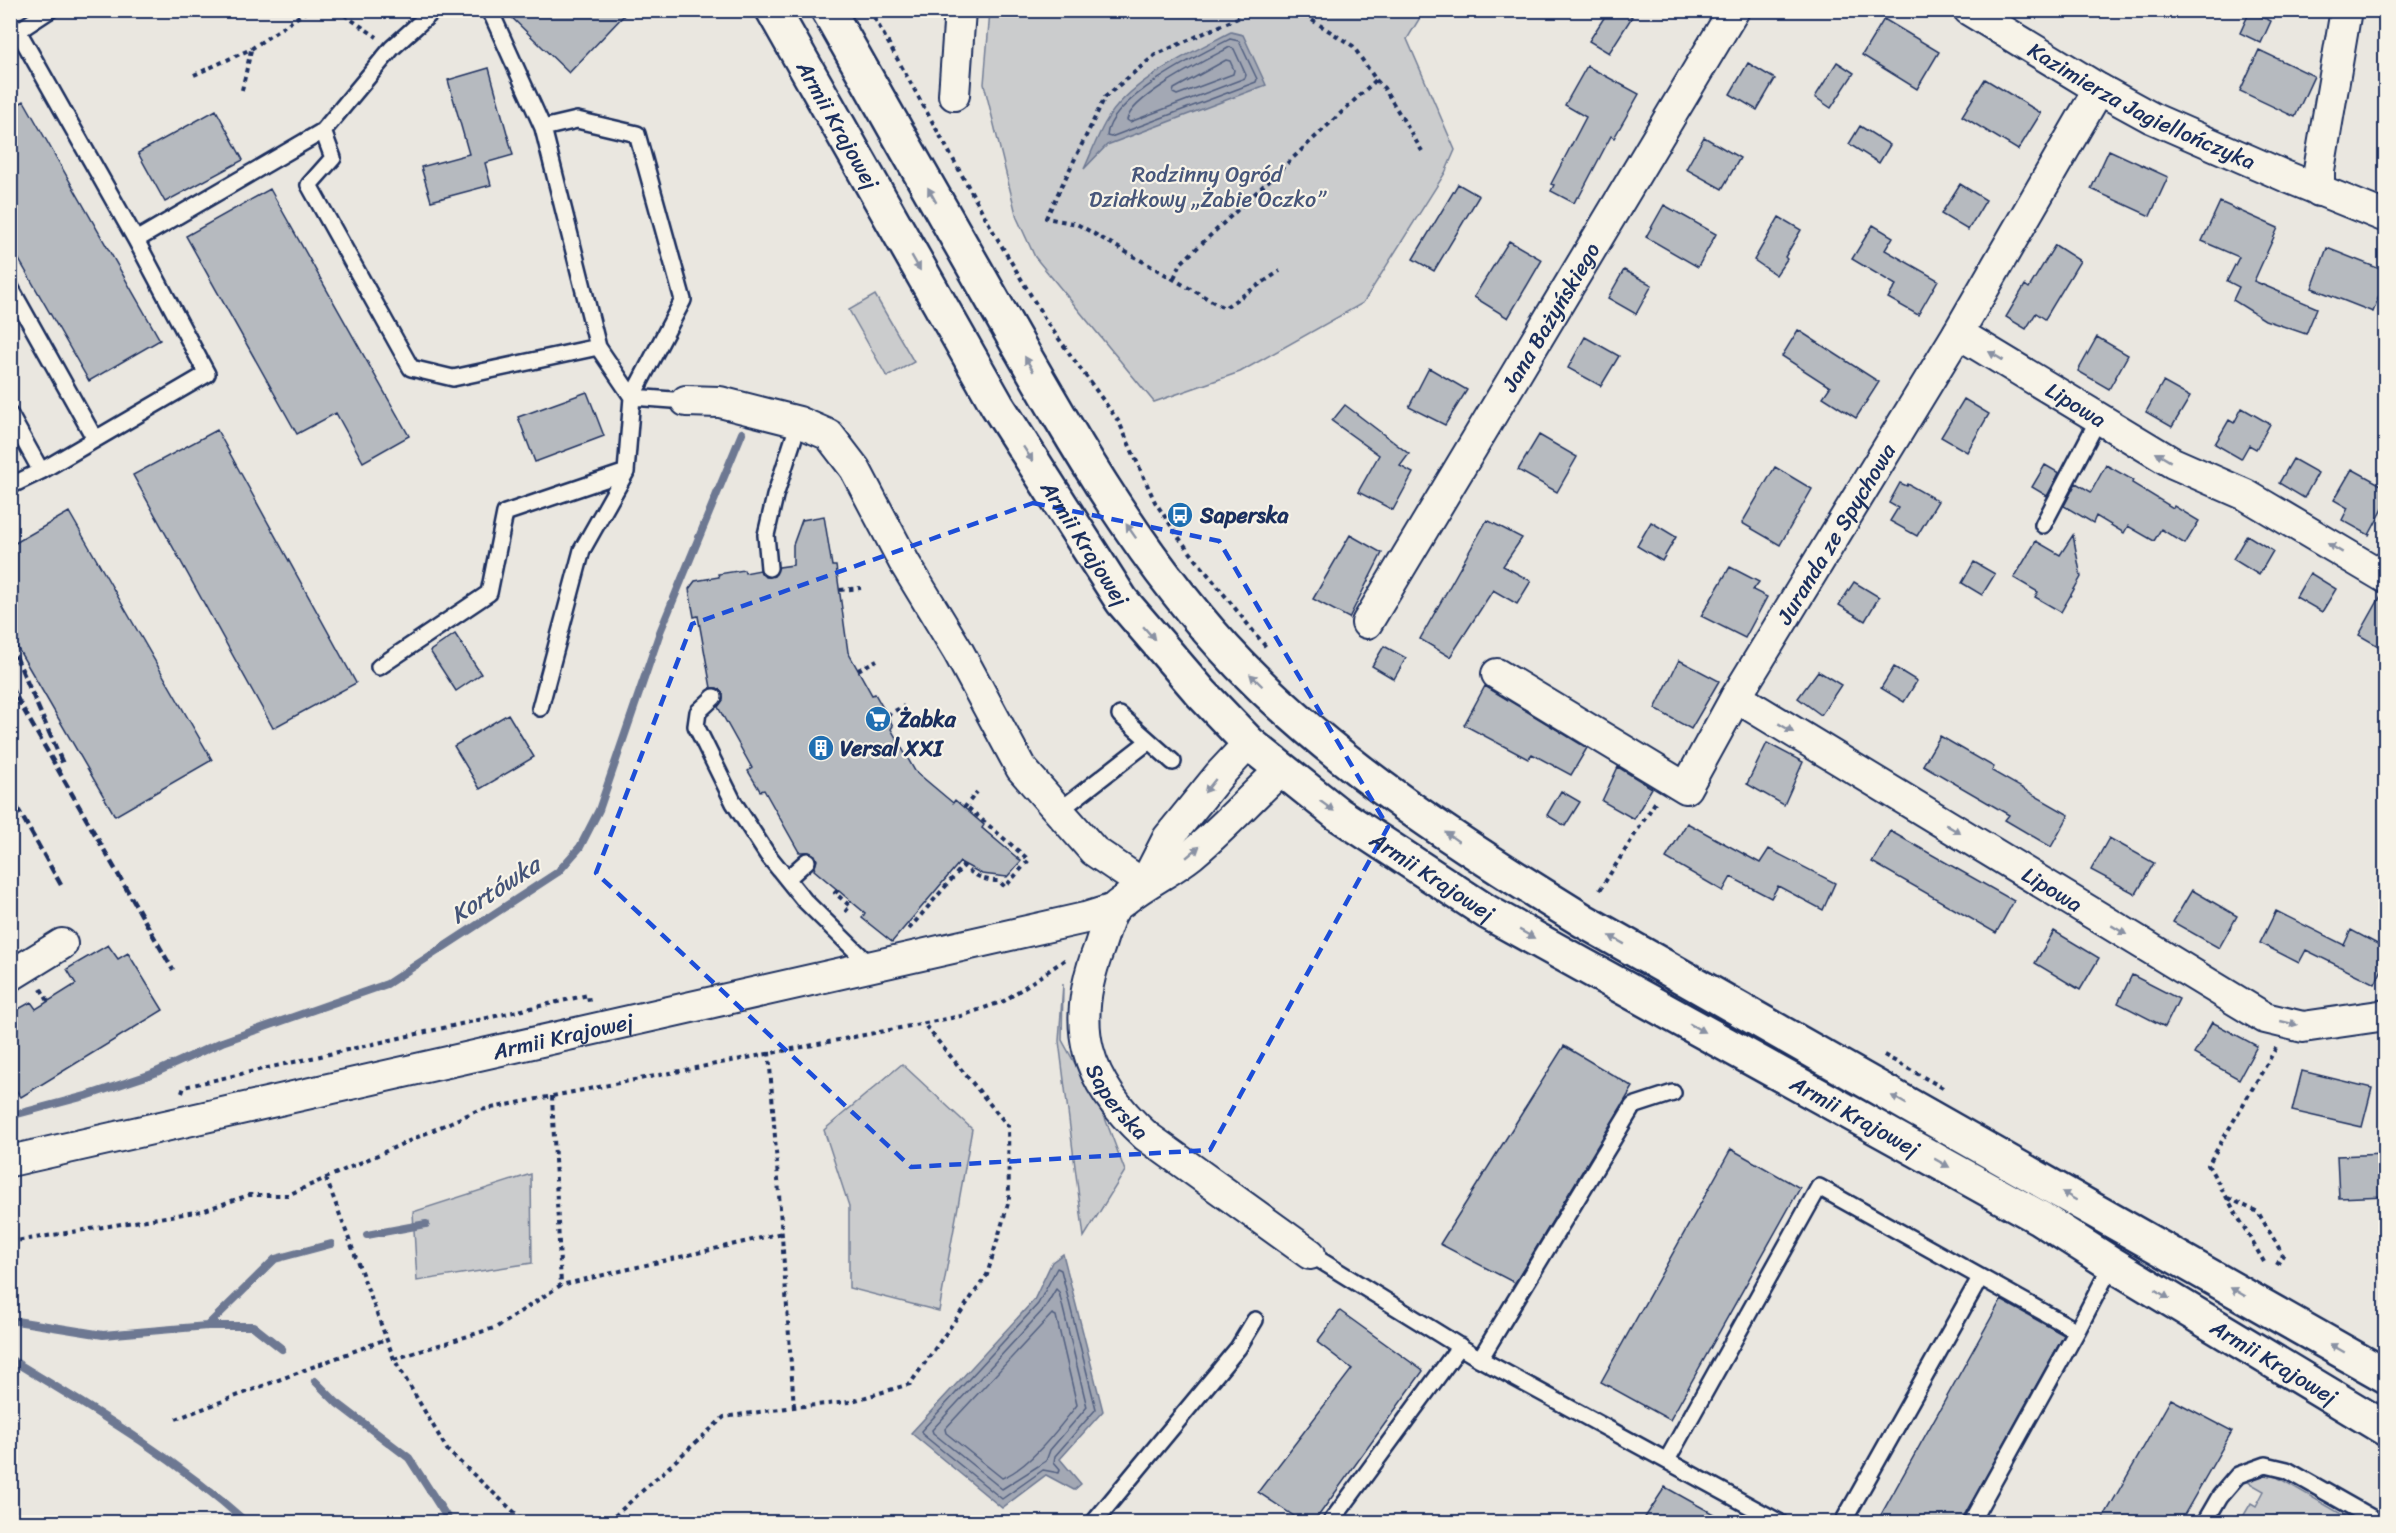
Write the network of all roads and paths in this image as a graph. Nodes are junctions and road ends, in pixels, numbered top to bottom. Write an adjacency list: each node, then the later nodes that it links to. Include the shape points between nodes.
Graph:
1 (50, 10): 15 (lane)
2 (308, 10): 17 (path)
3 (337, 10): 16 (path)
4 (434, 10): 16 (lane)
5 (488, 10): 23 (lane)
6 (773, 10): 62 (main road, Armii Krajowej, one-way to 62, via 997,405 1122,601)
7 (828, 10): 60 (main road, Armii Krajowej, one-way to 7, via 1201,621 1112,504)
8 (870, 10): 49 (path, via 1046,321 1119,422 1155,502 1182,542)
9 (960, 10): 22 (street)
10 (1243, 10): 30 (path, via 1240,17 1155,55 1105,97 1046,218 1077,224)
11 (1296, 10): 19 (path, via 1353,46)
12 (1734, 10): 48 (street, Jana Bażyńskiego)
13 (1969, 10): 20 (street, Kazimierza Jagiellończyka)
14 (2341, 12): 26 (street)
15 (14, 33): 28 (lane)
16 (392, 48): 24 (lane)
17 (251, 49): 18 (path); 21 (path)
18 (194, 75)
19 (1376, 80): 25 (path); 30 (path, via 1181,263)
20 (2098, 89): 26 (street, Kazimierza Jagiellończyka, via 2152,117); 32 (street, Juranda ze Spychowa)
21 (242, 90)
22 (954, 95)
23 (543, 128): 33 (lane); 34 (lane, via 577,120 637,134 683,300)
24 (323, 131): 28 (lane); 33 (lane, via 333,158 309,185 411,368 453,378)
25 (1422, 151)
26 (2319, 190): 27 (street, Kazimierza Jagiellończyka)
27 (2385, 217)
28 (136, 240): 39 (lane, via 207,374)
29 (1280, 271): 30 (path, via 1224,308)
30 (1174, 278)
31 (10, 287): 39 (lane)
32 (1958, 333): 37 (street, Lipowa, one-way to 32); 55 (street, Juranda ze Spychowa)
33 (598, 347): 34 (lane)
34 (632, 397): 35 (lane); 41 (lane)
35 (686, 401): 38 (street, via 720,402)
36 (10, 415): 40 (lane)
37 (2099, 418): 43 (lane); 45 (street, Lipowa, one-way to 37, via 2246,495 2173,463)
38 (799, 422): 44 (lane, via 766,535); 67 (street, via 829,435 855,469 1021,768)
39 (95, 439): 40 (lane)
40 (41, 471): 42 (lane)
41 (626, 472): 51 (lane, via 506,513 489,593); 57 (lane, via 582,550)
42 (10, 486)
43 (2043, 525)
44 (769, 568)
45 (2385, 578)
46 (861, 588): 47 (path)
47 (840, 590)
48 (1366, 623)
49 (1272, 654)
50 (877, 660): 52 (path)
51 (379, 667)
52 (858, 670)
53 (1497, 674): 65 (street)
54 (714, 697): 69 (lane, via 698,712 696,726 734,803)
55 (1736, 697): 65 (street, Juranda ze Spychowa, via 1686,788); 80 (street, Lipowa, one-way to 80, via 2265,1018 2303,1027)
56 (904, 706): 58 (path)
57 (540, 708)
58 (887, 715)
59 (1120, 716): 61 (lane)
60 (1298, 720): 62 (main road); 64 (main road); 105 (main road, Armii Krajowej, one-way to 60, via 1584,921 1490,863 1380,787)
61 (1149, 741): 63 (lane); 67 (lane)
62 (1249, 742): 64 (main road, Armii Krajowej); 70 (street, one-way to 70, via 1168,838)
63 (1173, 762)
64 (1281, 770): 70 (street, one-way to 64, via 1191,855); 95 (main road, Armii Krajowej, one-way to 95, via 1338,814 1487,912 2040,1218)
65 (1670, 779): 72 (path)
66 (977, 792): 75 (path, via 965,807 1029,860 1005,887 999,881 972,874 963,866)
67 (1059, 812): 70 (street, via 1094,851)
68 (807, 861): 69 (lane)
69 (787, 879): 78 (lane)
70 (1144, 885): 73 (street)
71 (838, 890): 74 (path, via 835,893 850,906)
72 (1600, 890)
73 (1114, 909): 77 (street, Saperska); 78 (street, Armii Krajowej)
74 (842, 916)
75 (904, 935)
76 (62, 944): 79 (street)
77 (1098, 951): 81 (path, via 1079,950 1004,1001 961,1016); 93 (street, Saperska, via 1090,972 1083,1030 1091,1060 1107,1093 1146,1136)
78 (871, 966): 88 (street, Armii Krajowej)
79 (10, 976)
80 (2385, 1015)
81 (923, 1022): 83 (path); 106 (path, via 1008,1126 1009,1200 987,1275 910,1384 849,1402)
82 (2281, 1039): 90 (path, via 2208,1166)
83 (770, 1052): 87 (path); 91 (path)
84 (1879, 1052): 85 (path)
85 (1949, 1092)
86 (1673, 1093): 104 (lane, via 1633,1107)
87 (552, 1096): 89 (path, via 476,1111); 98 (path)
88 (10, 1161)
89 (326, 1178): 92 (path, via 288,1195 249,1195 202,1211); 101 (path)
90 (2227, 1197): 94 (path); 96 (path, via 2258,1212 2283,1255)
91 (782, 1233): 98 (path); 106 (path)
92 (10, 1242)
93 (1310, 1254): 102 (lane)
94 (2264, 1262)
95 (2112, 1264): 100 (lane); 108 (main road, Armii Krajowej, one-way to 108)
96 (2275, 1268)
97 (1980, 1278): 100 (lane); 109 (lane, via 1819,1187); 115 (lane)
98 (561, 1285): 103 (path, via 497,1327)
99 (1255, 1320): 112 (lane, via 1238,1348)
100 (2077, 1331): 116 (lane)
101 (386, 1339): 103 (path); 107 (path)
102 (1460, 1346): 104 (lane); 113 (lane)
103 (394, 1359): 110 (path, via 448,1451)
104 (1480, 1359): 109 (lane)
105 (2385, 1376)
106 (794, 1407): 111 (path, via 724,1417)
107 (176, 1419)
108 (2385, 1429)
109 (1667, 1460): 114 (lane)
110 (525, 1522)
111 (608, 1522)
112 (1094, 1522)
113 (1331, 1522)
114 (1779, 1522)
115 (1843, 1522)
116 (1971, 1522)
117 (2205, 1522): 118 (lane, via 2238,1475 2266,1465 2286,1470)
118 (2379, 1522)

